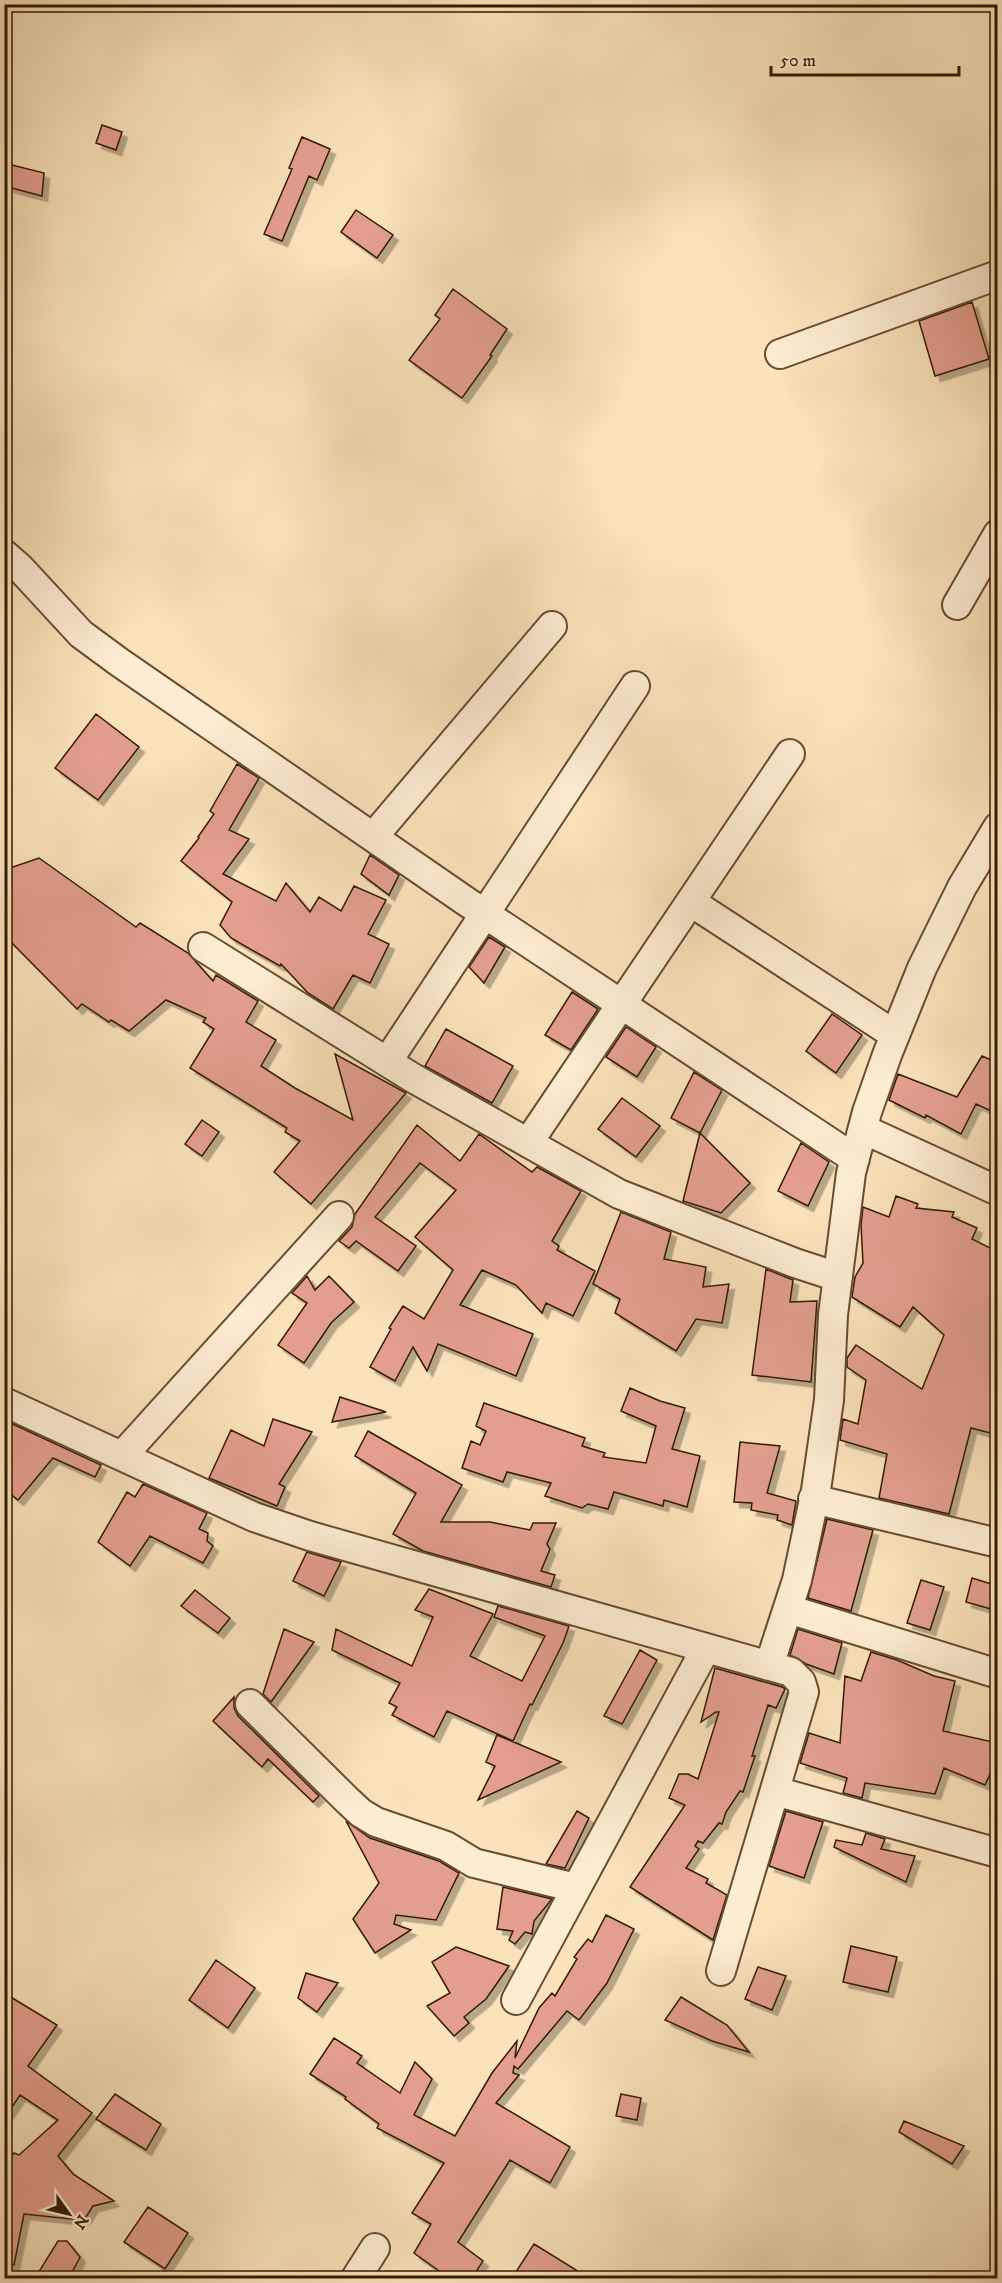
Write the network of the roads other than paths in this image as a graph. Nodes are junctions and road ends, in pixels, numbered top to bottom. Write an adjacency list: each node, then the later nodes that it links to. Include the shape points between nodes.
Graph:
1 (998, 275): 2 (street)
2 (780, 354)
3 (998, 534): 5 (street)
4 (4, 554): 10 (street, via 81,634)
5 (957, 605)
6 (552, 626): 10 (street)
7 (635, 686): 12 (street)
8 (790, 754): 11 (street)
9 (998, 827): 15 (street, via 962,887 922,968)
10 (373, 837): 12 (street)
11 (691, 902): 14 (street); 15 (street)
12 (485, 914): 14 (street); 16 (street)
13 (203, 947): 16 (street)
14 (622, 1004): 18 (street); 19 (street)
15 (895, 1035): 17 (street)
16 (387, 1062): 18 (street)
17 (863, 1129): 19 (street); 20 (street)
18 (528, 1143): 22 (street, via 619,1194)
19 (855, 1159): 22 (street)
20 (998, 1191)
21 (339, 1216): 24 (street)
22 (838, 1277): 25 (street, via 829,1400)
23 (4, 1402): 24 (street)
24 (122, 1456): 28 (street, via 254,1516 310,1536)
25 (813, 1499): 26 (street); 27 (street)
26 (998, 1543)
27 (788, 1609): 29 (street); 30 (street)
28 (706, 1648): 29 (street); 34 (street)
29 (769, 1666): 32 (street, via 791,1672 804,1692)
30 (998, 1674)
31 (250, 1704): 34 (street, via 346,1800 376,1822 446,1846 474,1863)
32 (775, 1791): 33 (street); 35 (street)
33 (998, 1853)
34 (576, 1888): 36 (street)
35 (721, 1971)
36 (516, 2000)
37 (375, 2248): 38 (street)
38 (356, 2278)

